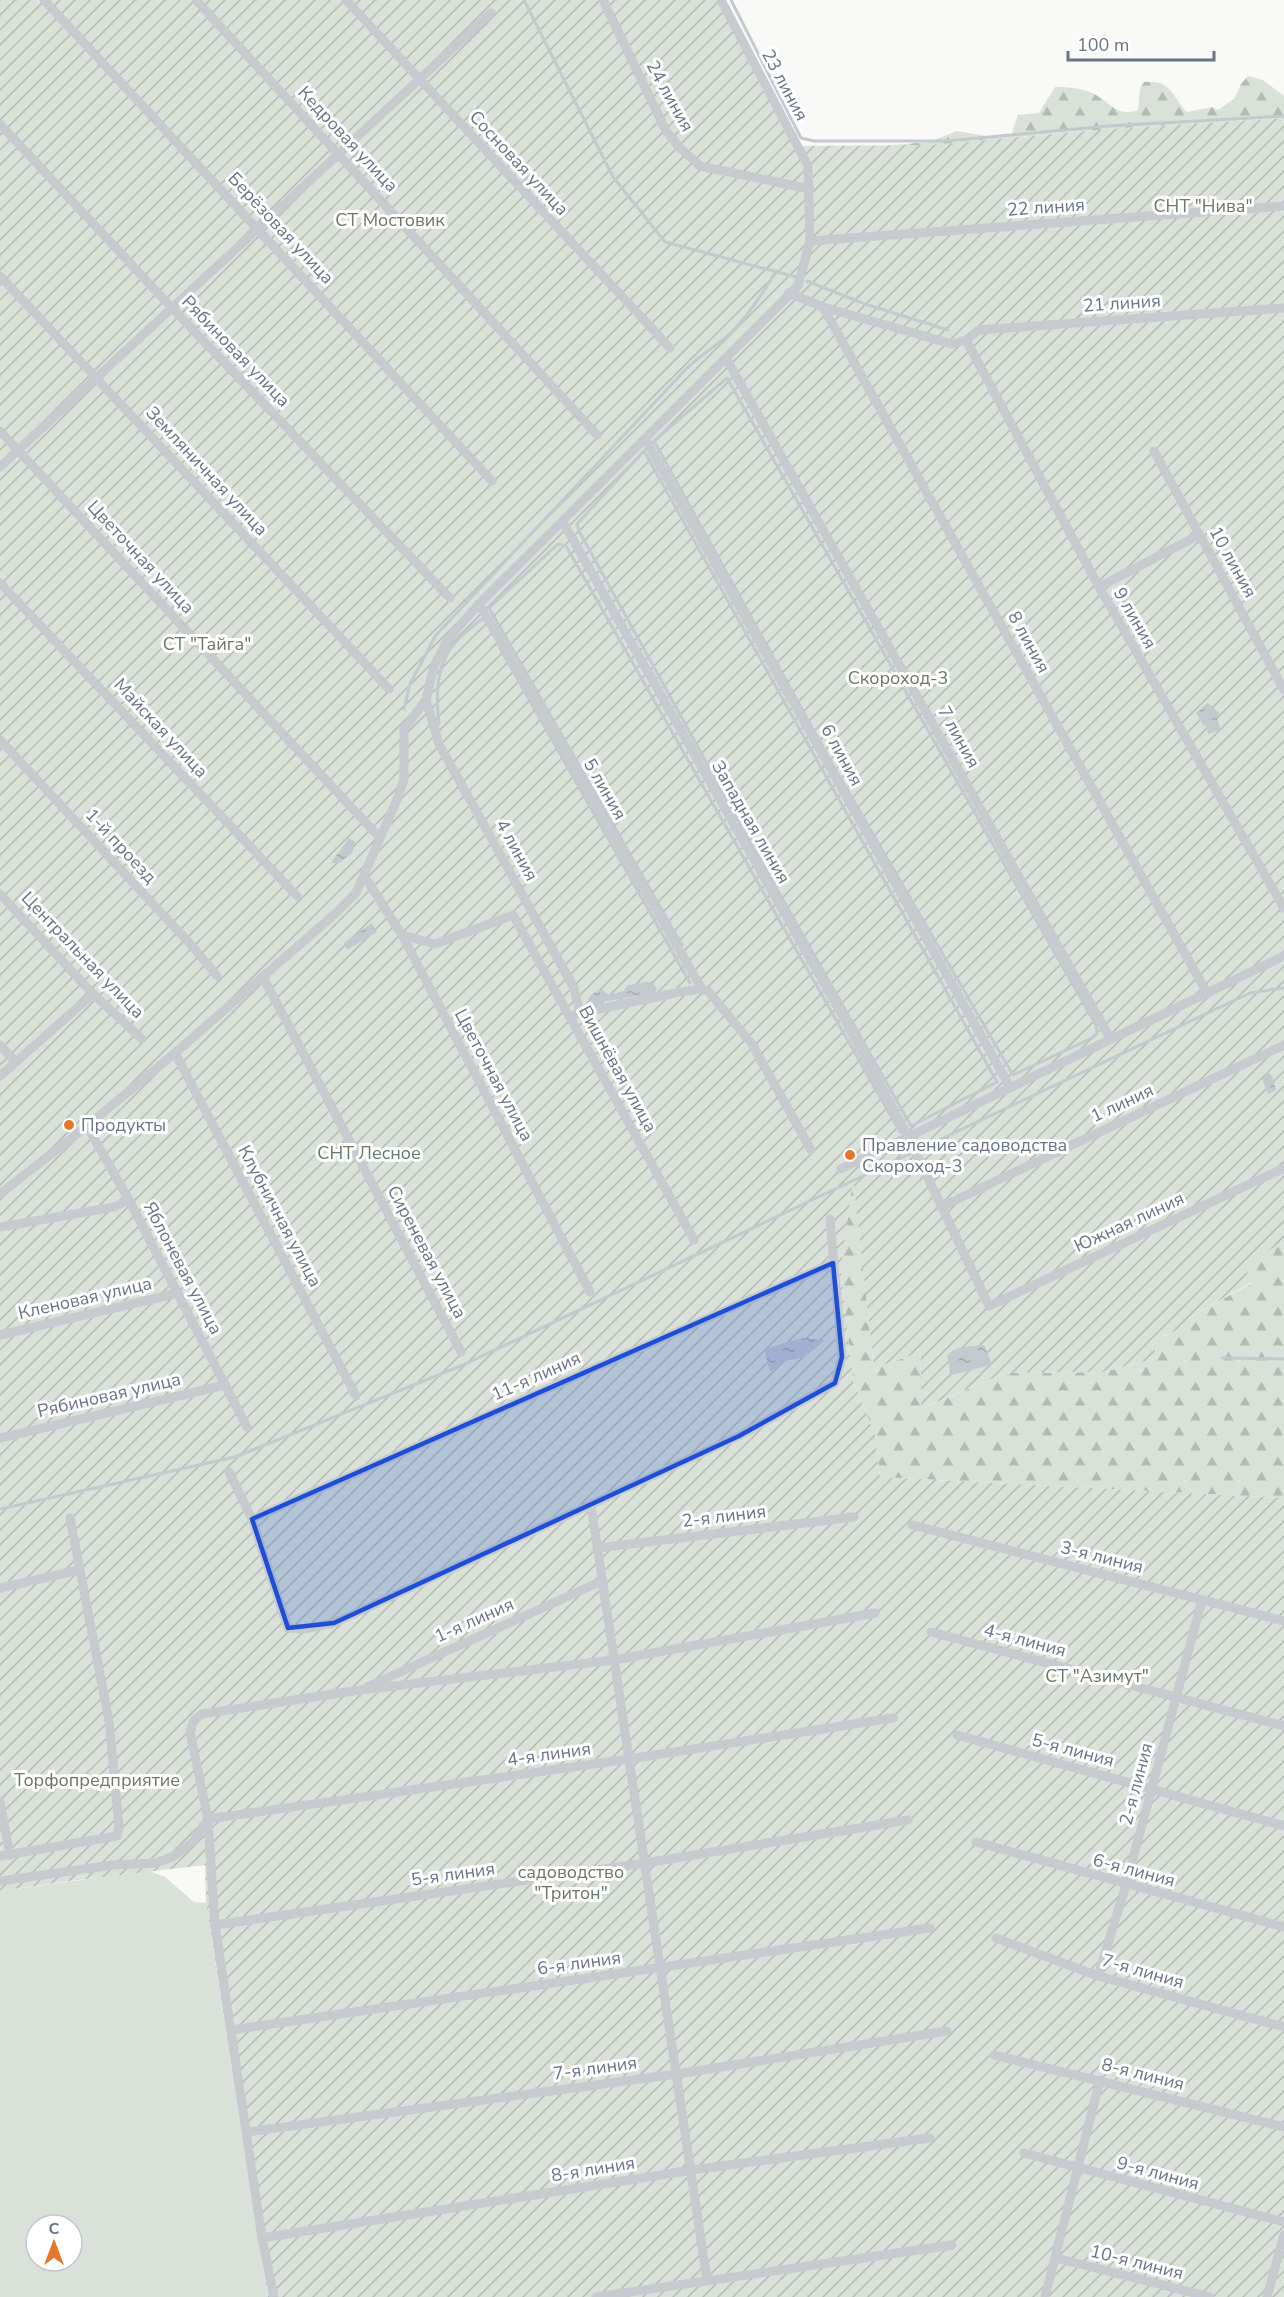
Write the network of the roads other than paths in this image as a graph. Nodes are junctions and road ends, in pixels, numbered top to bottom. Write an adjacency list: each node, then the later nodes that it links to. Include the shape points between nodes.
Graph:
1 (44, 0): 12 (street, Берёзовая улица)
2 (196, 0): 9 (street, Кедровая улица)
3 (346, 0): 7 (street, Сосновая улица)
4 (603, 0): 10 (street, 24 линия, via 666,131 680,148 700,166)
5 (721, 0): 10 (street, 23 линия, via 808,166)
6 (490, 13): 7 (street)
7 (418, 80): 9 (street); 20 (street, Сосновая улица)
8 (0, 124): 17 (street, Рябиновая улица)
9 (339, 153): 12 (street); 24 (street, Кедровая улица)
10 (810, 189): 13 (street, 23 линия)
11 (1284, 206): 13 (street, 22 линия)
12 (258, 228): 17 (street); 29 (street, Берёзовая улица)
13 (810, 241): 15 (street, 23 линия, via 798,286)
14 (0, 276): 22 (street, Земляничная улица)
15 (789, 293): 16 (street, 21 линия); 21 (street, 23 линия)
16 (823, 307): 19 (street, 21 линия, via 952,344); 50 (street, 8 линия)
17 (172, 308): 22 (street); 34 (street, Рябиновая улица)
18 (1284, 308): 19 (street, 21 линия, via 979,330)
19 (966, 339): 33 (street, 9 линия)
20 (670, 348)
21 (726, 358): 25 (street, 23 линия); 54 (street, 7 линия)
22 (97, 377): 26 (street); 36 (street, Земляничная улица)
23 (0, 430): 26 (street, Цветочная улица)
24 (597, 435)
25 (645, 439): 30 (street, 23 линия); 61 (street, 6 линия)
26 (18, 450): 28 (street); 40 (street, Цветочная улица)
27 (1154, 451): 31 (street, 10 линия)
28 (0, 467)
29 (492, 480)
30 (563, 522): 35 (street, 23 линия); 63 (street, Западная линия)
31 (1199, 535): 33 (street); 37 (street, 10 линия)
32 (0, 583): 43 (street, Майская улица)
33 (1099, 587): 44 (street, 9 линия)
34 (450, 598)
35 (479, 604): 38 (street, 23 линия, via 448,639 434,666); 49 (street, 5 линия)
36 (389, 689)
37 (1284, 690)
38 (426, 700): 40 (street, via 404,729 404,779); 53 (street, 4 линия, via 439,744 574,988)
39 (0, 740): 47 (street, 1-й проезд)
40 (380, 838): 41 (street)
41 (365, 877): 45 (street, Цветочная улица); 48 (street, via 356,893 336,913)
42 (0, 894): 51 (street, Центральная улица)
43 (297, 896)
44 (1284, 908)
45 (402, 935): 52 (street, Вишнёвая улица, via 435,944 513,915); 74 (street, Цветочная улица)
46 (1284, 956): 50 (street)
47 (217, 976)
48 (263, 977): 58 (street); 78 (street, Сиреневая улица)
49 (702, 989): 53 (street); 64 (street, 5 линия, via 708,991 752,1044)
50 (1207, 993): 54 (street)
51 (93, 994): 55 (street, Центральная улица); 59 (street)
52 (568, 1013): 53 (street); 72 (street, Вишнёвая улица)
53 (580, 1014)
54 (1110, 1038): 61 (street)
55 (142, 1039)
56 (0, 1045): 59 (street)
57 (1284, 1045): 69 (street, 1 линия)
58 (175, 1053): 62 (street); 80 (street, Клубничная улица)
59 (15, 1061): 60 (street)
60 (0, 1076)
61 (1010, 1087): 63 (street)
62 (87, 1126): 67 (street); 68 (street, Яблоневая улица)
63 (909, 1138): 66 (street); 69 (street, Западная линия)
64 (811, 1150)
65 (1284, 1168): 76 (street, Южная линия)
66 (841, 1169)
67 (0, 1194)
68 (129, 1200): 71 (street, via 114,1207); 75 (street, Яблоневая улица)
69 (941, 1207): 76 (street, Западная линия)
70 (830, 1219): 73 (street)
71 (0, 1227)
72 (694, 1240)
73 (833, 1263): 84 (street, via 842,1357 835,1383 739,1436); 87 (street, 11-я линия)
74 (590, 1292)
75 (178, 1293): 77 (street, Кленовая улица); 79 (street, Яблоневая улица)
76 (989, 1306)
77 (0, 1335)
78 (461, 1352)
79 (225, 1385): 81 (street, Яблоневая улица); 82 (street, Рябиновая улица)
80 (356, 1396)
81 (247, 1427)
82 (0, 1438)
83 (229, 1472): 87 (street)
84 (591, 1505): 87 (street, via 334,1623 305,1629 288,1628); 89 (street)
85 (854, 1517): 89 (street, 2-я линия)
86 (70, 1518): 90 (street)
87 (252, 1519)
88 (912, 1525): 93 (street, 3-я линия)
89 (597, 1548): 91 (street)
90 (79, 1570): 92 (street); 110 (street, via 109,1721 120,1826 117,1836)
91 (602, 1581): 97 (street); 98 (street, 1-я линия)
92 (0, 1588)
93 (1202, 1600): 95 (street, 3-я линия); 99 (street, 2-я линия)
94 (875, 1613): 97 (street)
95 (1284, 1621)
96 (931, 1632): 99 (street, 4-я линия)
97 (614, 1660): 98 (street); 103 (street)
98 (360, 1690): 106 (street, via 198,1716 190,1732)
99 (1177, 1697): 101 (street, 4-я линия); 104 (street, 2-я линия)
100 (893, 1718): 103 (street, 4-я линия)
101 (1284, 1725)
102 (957, 1735): 104 (street, 5-я линия)
103 (629, 1759): 106 (street, 4-я линия); 111 (street)
104 (1151, 1788): 108 (street, 5-я линия); 113 (street, 2-я линия)
105 (0, 1802): 110 (street)
106 (208, 1819): 112 (street, via 193,1842 156,1863); 114 (street)
107 (908, 1820): 111 (street, 5-я линия)
108 (1284, 1826)
109 (976, 1842): 113 (street, 6-я линия)
110 (5, 1855)
111 (645, 1863): 114 (street, 5-я линия); 118 (street)
112 (0, 1881)
113 (1126, 1885): 115 (street, 6-я линия); 119 (street, 2-я линия)
114 (215, 1925): 121 (street)
115 (1284, 1927)
116 (930, 1928): 118 (street, 6-я линия)
117 (996, 1938): 119 (street, 7-я линия)
118 (661, 1968): 121 (street, 6-я линия); 124 (street)
119 (1098, 1976): 120 (street, 7-я линия)
120 (1284, 2027)
121 (231, 2030): 127 (street)
122 (946, 2031): 124 (street, 7-я линия)
123 (994, 2055): 125 (street, 8-я линия)
124 (677, 2074): 127 (street, 7-я линия); 131 (street)
125 (1100, 2080): 126 (street, 8-я линия); 130 (street)
126 (1284, 2127)
127 (247, 2132): 134 (street)
128 (930, 2138): 131 (street, 8-я линия)
129 (1024, 2153): 130 (street, 9-я линия)
130 (1078, 2169): 132 (street, 9-я линия); 136 (street)
131 (692, 2170): 134 (street, 8-я линия); 137 (street)
132 (1284, 2222)
133 (1284, 2235): 142 (street)
134 (262, 2238): 138 (street)
135 (952, 2245): 137 (street)
136 (1056, 2258): 140 (street); 141 (street, 10-я линия)
137 (707, 2280): 139 (street)
138 (274, 2297)
139 (596, 2297)
140 (1046, 2297)
141 (1210, 2297)
142 (1267, 2297)

